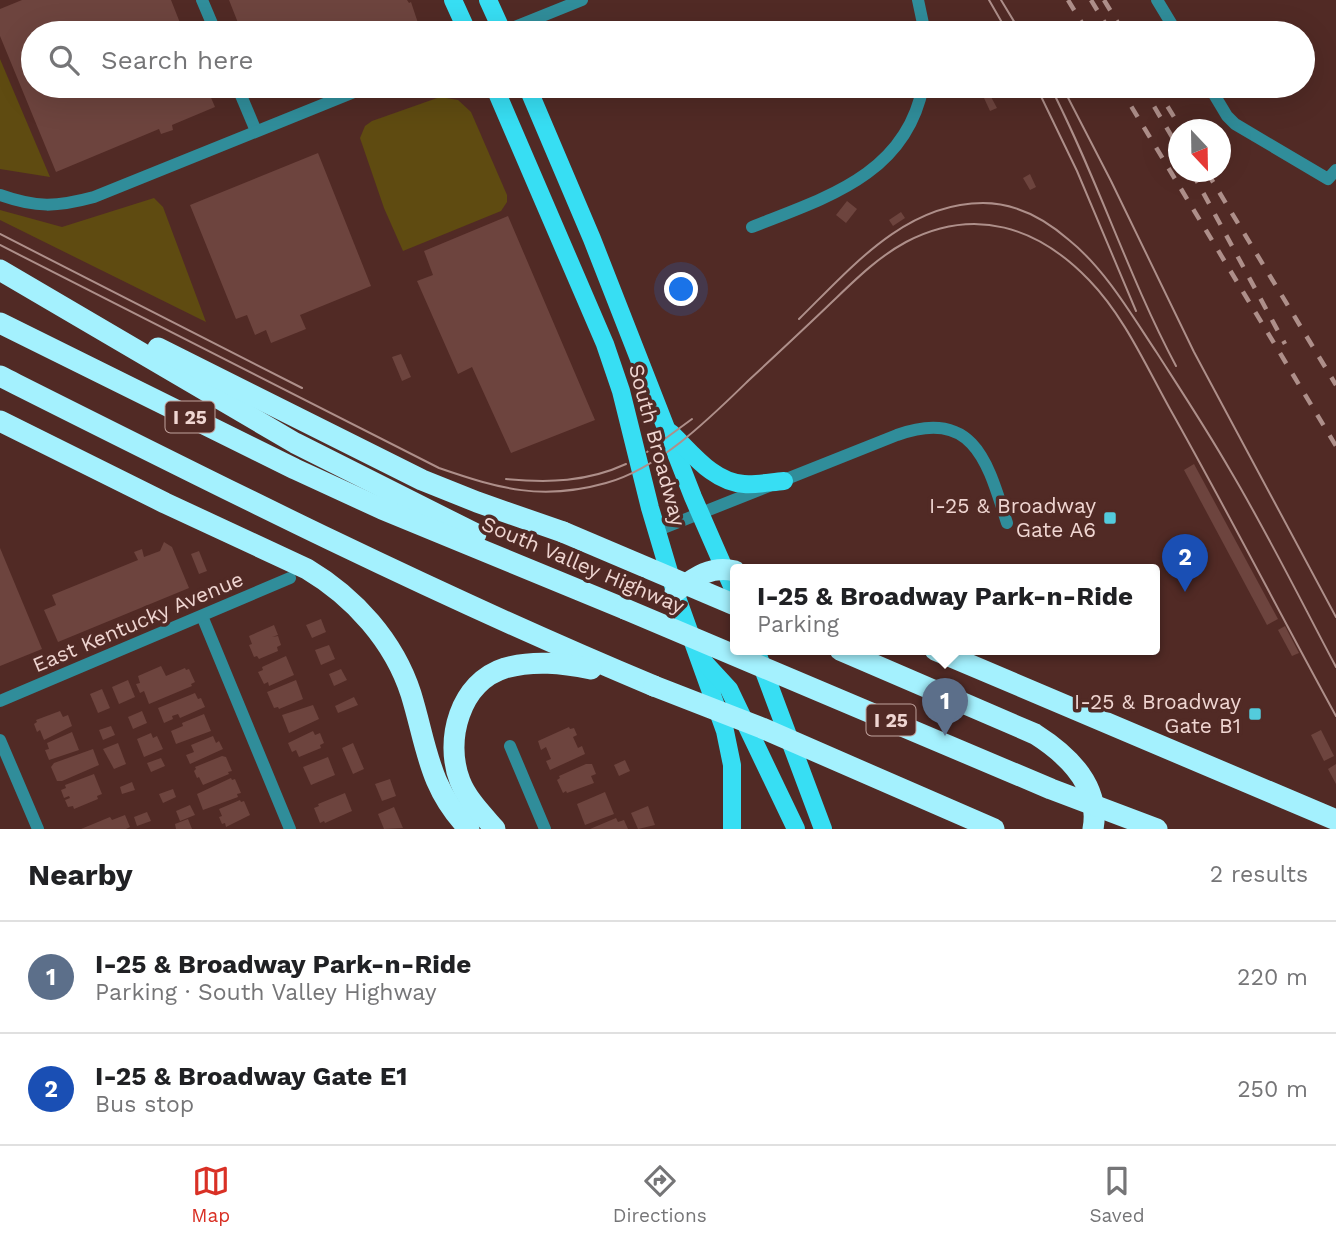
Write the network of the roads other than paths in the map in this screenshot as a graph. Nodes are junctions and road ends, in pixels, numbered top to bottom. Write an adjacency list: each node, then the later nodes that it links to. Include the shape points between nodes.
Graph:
1 (202, 0): 7 (street)
2 (453, 0): 8 (main road)
3 (488, 0): 9 (main road)
4 (582, 0): 10 (street)
5 (918, 0): 11 (street)
6 (1157, 0): 12 (street)
7 (211, 21)
8 (463, 21)
9 (497, 21)
10 (531, 21)
11 (923, 21)
12 (1170, 21)
13 (242, 98): 19 (street)
14 (339, 98): 19 (street)
15 (499, 98): 31 (main road, South Broadway, via 605,344)
16 (532, 98): 27 (main road, South Broadway)
17 (919, 98): 22 (street, via 902,136 869,173 826,198)
18 (1217, 98): 20 (street, via 1235,124 1249,134)
19 (256, 131): 21 (street, via 69,204 32,204)
20 (1332, 175)
21 (0, 195)
22 (752, 227)
23 (0, 269): 34 (highway, via 295,443); 36 (highway, bridge, via 422,480 563,532)
24 (0, 323): 34 (highway, South Valley Highway / I 25, via 382,509)
25 (0, 376): 44 (highway, I 25, via 470,606)
26 (0, 421): 51 (highway, via 307,569 349,600 384,640 403,671 430,767 451,811)
27 (666, 428): 28 (main road, via 721,477 741,484); 29 (main road, South Broadway)
28 (784, 481): 29 (street); 30 (street, via 910,430 941,428 957,433 981,453)
29 (700, 514): 31 (street); 32 (main road, South Broadway)
30 (1007, 523)
31 (656, 531): 35 (main road, South Broadway)
32 (730, 570): 35 (highway, via 710,570)
33 (290, 578): 37 (street, East Kentucky Avenue)
34 (580, 589): 38 (highway, South Valley Highway / I 25, bridge)
35 (675, 592): 39 (main road, South Broadway)
36 (730, 604)
37 (202, 616): 45 (street, East Kentucky Avenue); 50 (street)
38 (730, 653)
39 (698, 655): 54 (main road, South Broadway, via 732,765); 55 (main road, via 729,689)
40 (734, 655): 59 (highway, South Valley Highway / I 25, bridge)
41 (758, 655): 56 (main road)
42 (851, 655): 58 (highway, via 1058,748 1088,783 1096,816)
43 (946, 655): 48 (highway)
44 (654, 686): 52 (highway, via 596,670 541,662 504,668 474,687 458,721 454,750 467,796); 57 (highway, I 25, bridge)
45 (0, 701)
46 (0, 740): 49 (street)
47 (510, 746): 53 (street)
48 (1336, 820)
49 (38, 829)
50 (290, 829)
51 (468, 829)
52 (495, 829)
53 (545, 829)
54 (732, 829)
55 (796, 829)
56 (823, 829)
57 (994, 829)
58 (1094, 829)
59 (1157, 829)

